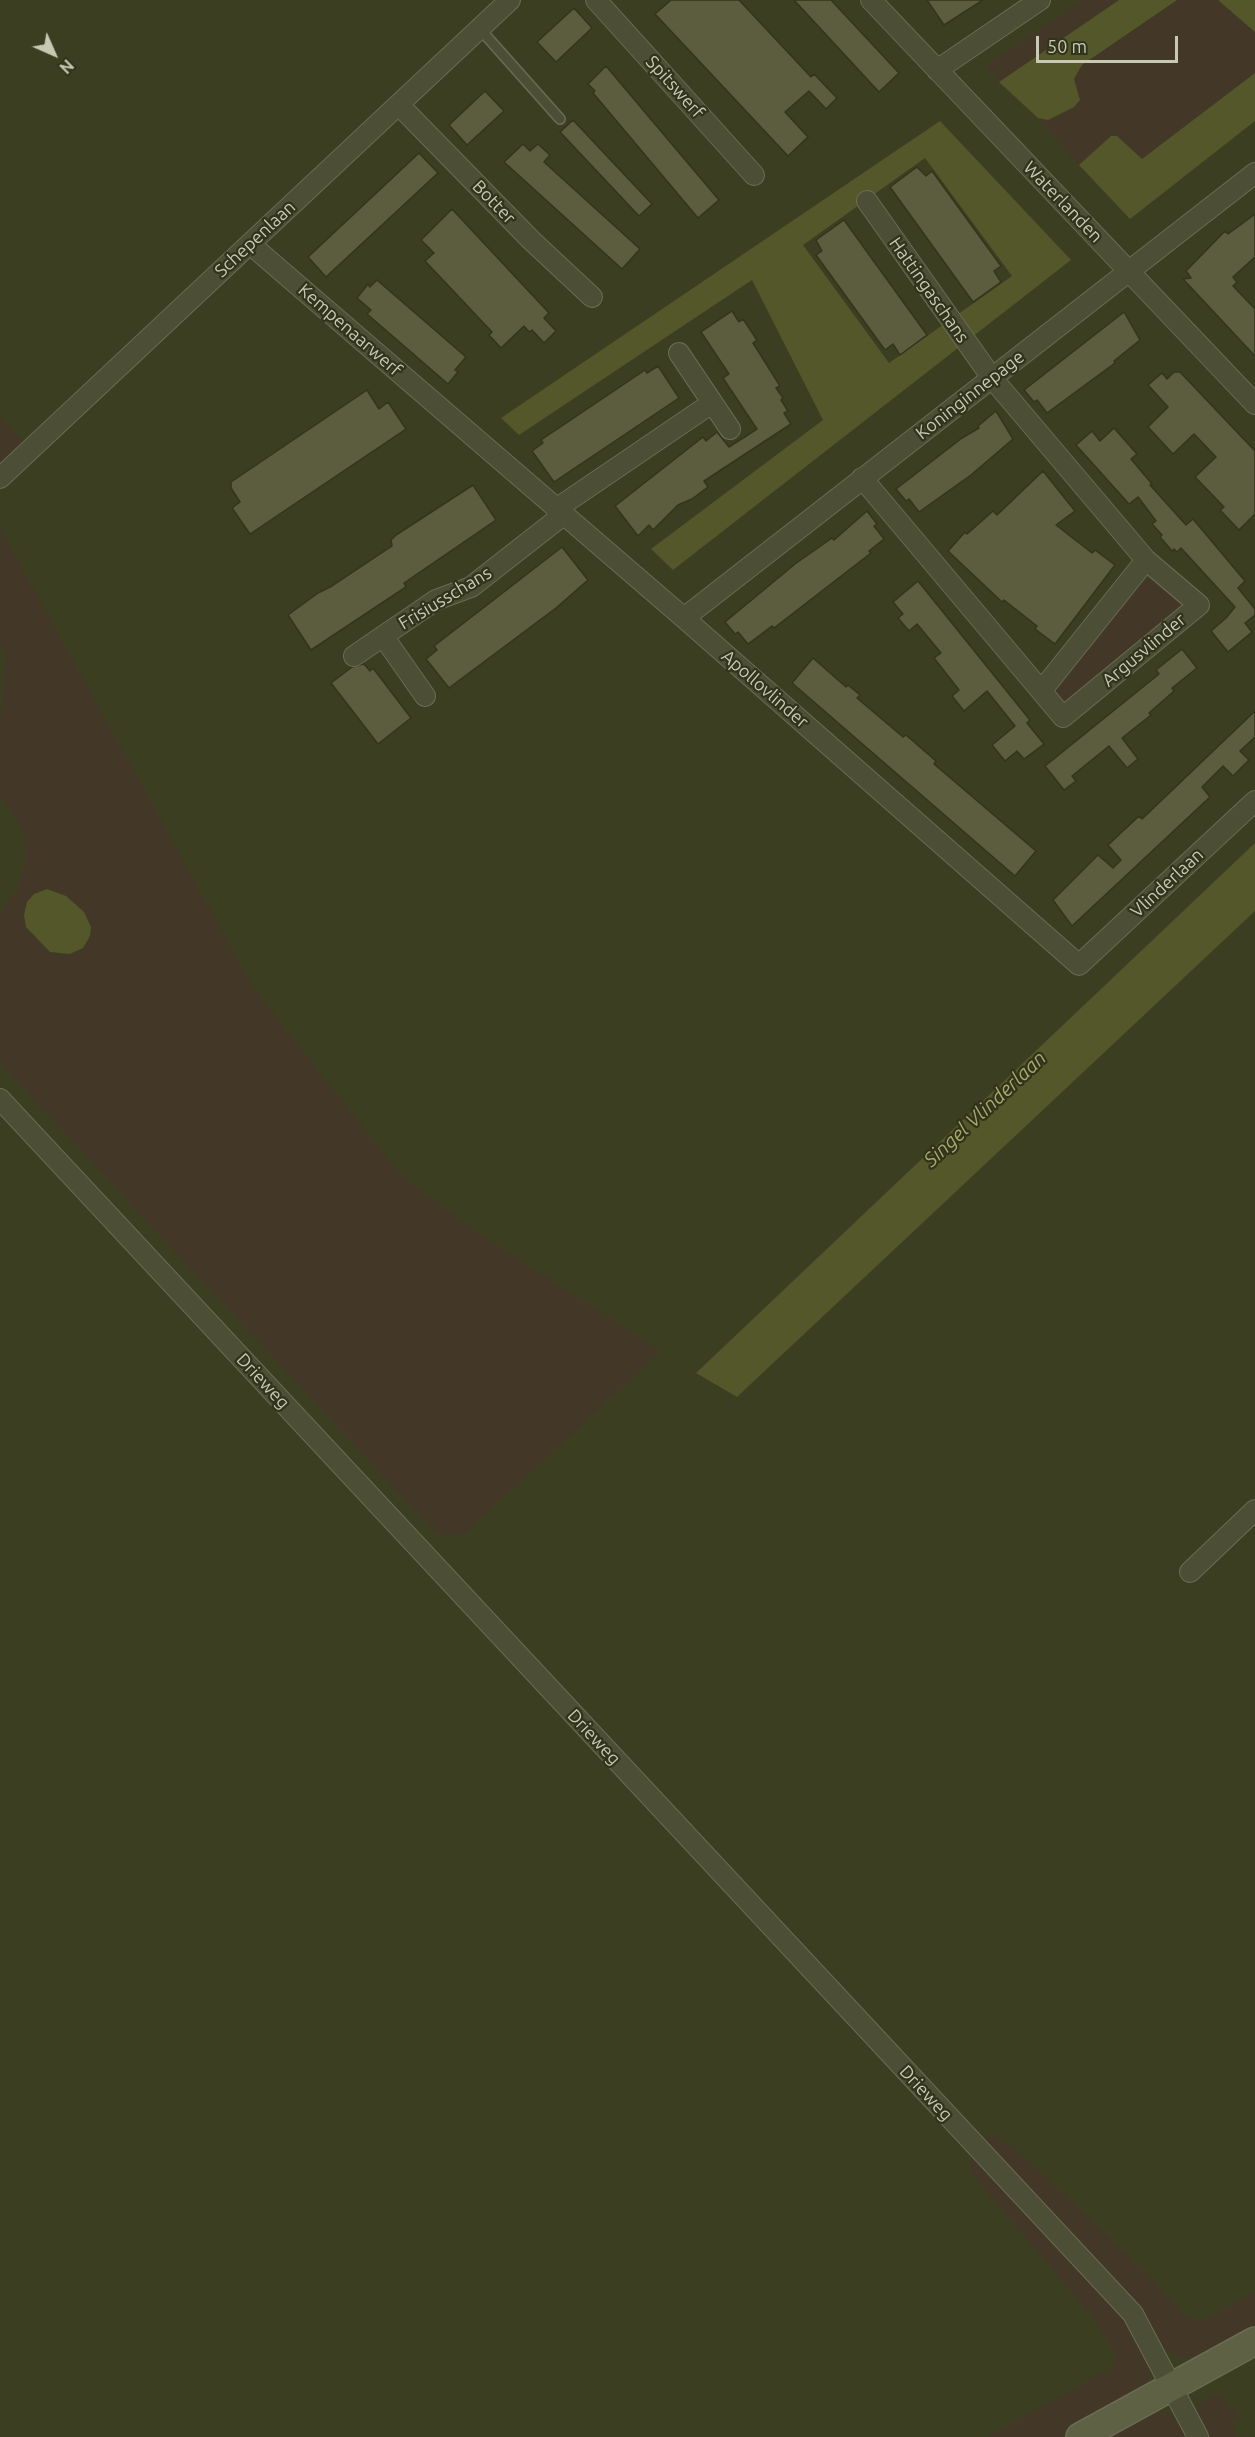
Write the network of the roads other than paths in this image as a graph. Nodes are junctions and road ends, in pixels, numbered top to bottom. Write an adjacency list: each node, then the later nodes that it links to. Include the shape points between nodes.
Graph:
1 (510, 0): 5 (street, Schepenlaan)
2 (596, 0): 10 (street, Spitswerf)
3 (871, 0): 6 (street, Waterlanden)
4 (1040, 0): 6 (street)
5 (480, 29): 7 (street, Schepenlaan); 8 (lane)
6 (937, 70): 13 (street, Waterlanden)
7 (399, 105): 12 (street, Schepenlaan); 14 (street, Botter)
8 (560, 119)
9 (1255, 173): 13 (street, Koninginnepage)
10 (754, 175)
11 (867, 201): 16 (street, Hattingaschans)
12 (250, 244): 19 (street, Kempenaarwerf); 21 (street, Schepenlaan)
13 (1129, 271): 16 (street, Koninginnepage); 18 (street, Waterlanden)
14 (592, 297)
15 (679, 353): 17 (street)
16 (992, 378): 22 (street, Koninginnepage); 24 (street, Argusvlinder)
17 (712, 403): 20 (street); 23 (street, Frisiusschans)
18 (1255, 404)
19 (449, 416): 23 (street, Apollovlinder)
20 (730, 429)
21 (0, 478)
22 (862, 478): 25 (street, Koninginnepage); 28 (street, Argusvlinder)
23 (560, 512): 25 (street, Apollovlinder); 26 (street, Frisiusschans, via 471,587 436,600)
24 (1146, 560): 28 (street); 28 (street, Argusvlinder, via 1198,605 1063,717)
25 (684, 618): 31 (street, Apollovlinder)
26 (383, 636): 27 (street, Frisiusschans); 29 (street, Frisiusschans)
27 (354, 656)
28 (1042, 690)
29 (425, 696)
30 (1255, 801): 31 (street, Vlinderlaan)
31 (1079, 965)
32 (0, 1099): 36 (street, Drieweg, via 1133,2314)
33 (1255, 1510): 34 (street)
34 (1190, 1572)
35 (1255, 2341): 36 (street)
36 (1173, 2386): 37 (street); 38 (street, Drieweg)
37 (1080, 2437)
38 (1198, 2437)

